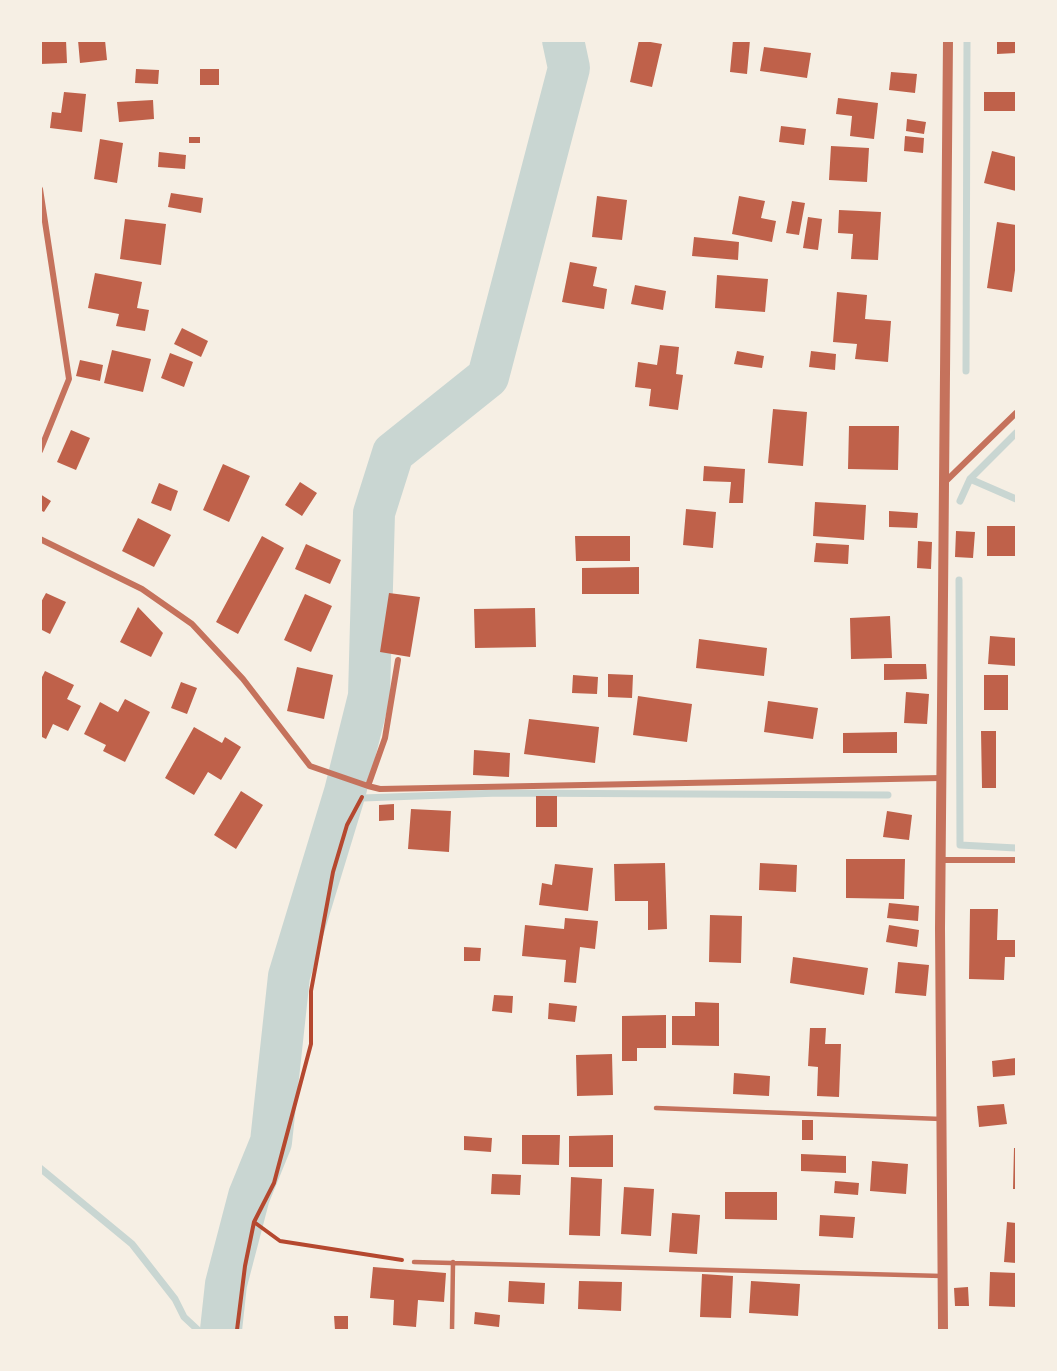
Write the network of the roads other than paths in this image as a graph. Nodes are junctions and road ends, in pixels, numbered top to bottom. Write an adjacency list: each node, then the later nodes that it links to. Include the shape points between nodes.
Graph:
1 (948, 40): 5 (street)
2 (40, 189): 4 (street, via 69,380)
3 (1017, 413): 5 (street)
4 (40, 451)
5 (944, 483): 8 (street)
6 (40, 539): 9 (street, via 142,590 192,624 243,680 310,766)
7 (398, 660): 9 (street, via 385,738)
8 (941, 778): 9 (street, via 380,789); 10 (street)
9 (368, 786)
10 (941, 860): 11 (street); 13 (street)
11 (1017, 860)
12 (656, 1108): 13 (lane)
13 (941, 1119): 16 (street)
14 (414, 1262): 15 (lane)
15 (453, 1262): 16 (lane); 17 (lane)
16 (942, 1276): 18 (street)
17 (452, 1330)
18 (943, 1330)

